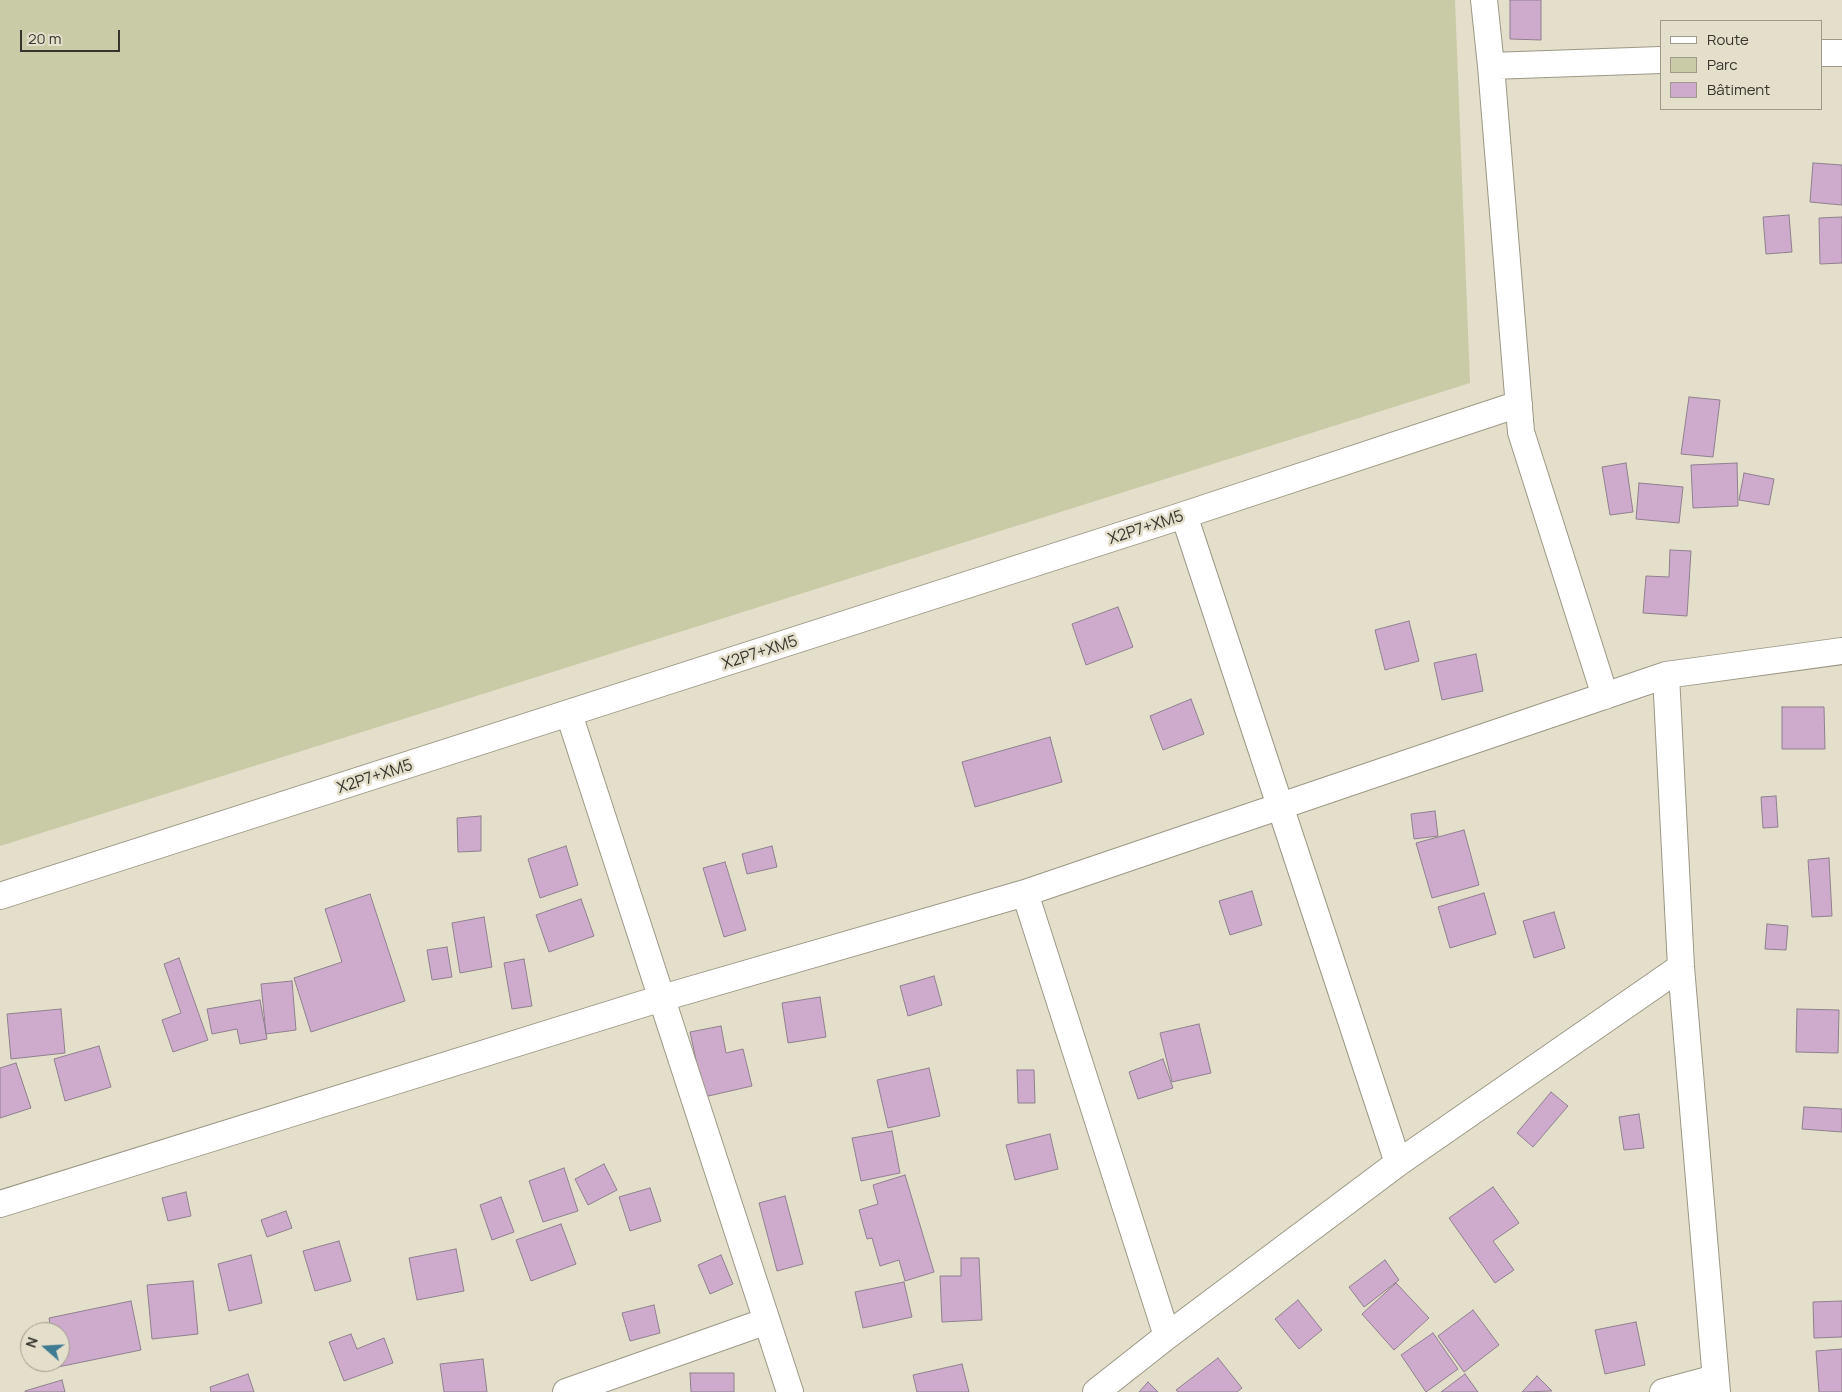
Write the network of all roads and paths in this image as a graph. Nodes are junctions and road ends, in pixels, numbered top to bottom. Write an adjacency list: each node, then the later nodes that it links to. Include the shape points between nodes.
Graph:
1 (1484, 0): 5 (street)
2 (1822, 53): 3 (street)
3 (1842, 53)
4 (1660, 60): 5 (street)
5 (1491, 66): 6 (street)
6 (1519, 404): 7 (street, X2P7+XM5); 10 (street, via 1521,432)
7 (1184, 515): 11 (street, X2P7+XM5); 12 (street)
8 (1842, 651): 9 (street)
9 (1666, 675): 10 (street); 15 (street)
10 (1605, 696): 12 (street)
11 (570, 714): 14 (street, X2P7+XM5); 16 (street)
12 (1280, 805): 13 (street); 17 (street)
13 (1025, 893): 16 (street); 20 (street)
14 (0, 896)
15 (1681, 967): 17 (street); 21 (street)
16 (662, 998): 18 (street); 19 (street)
17 (1398, 1163): 20 (street)
18 (0, 1204)
19 (767, 1321): 22 (street); 23 (street)
20 (1167, 1336): 24 (street)
21 (1716, 1385): 25 (street)
22 (566, 1392)
23 (790, 1392)
24 (1096, 1392)
25 (1663, 1392)

